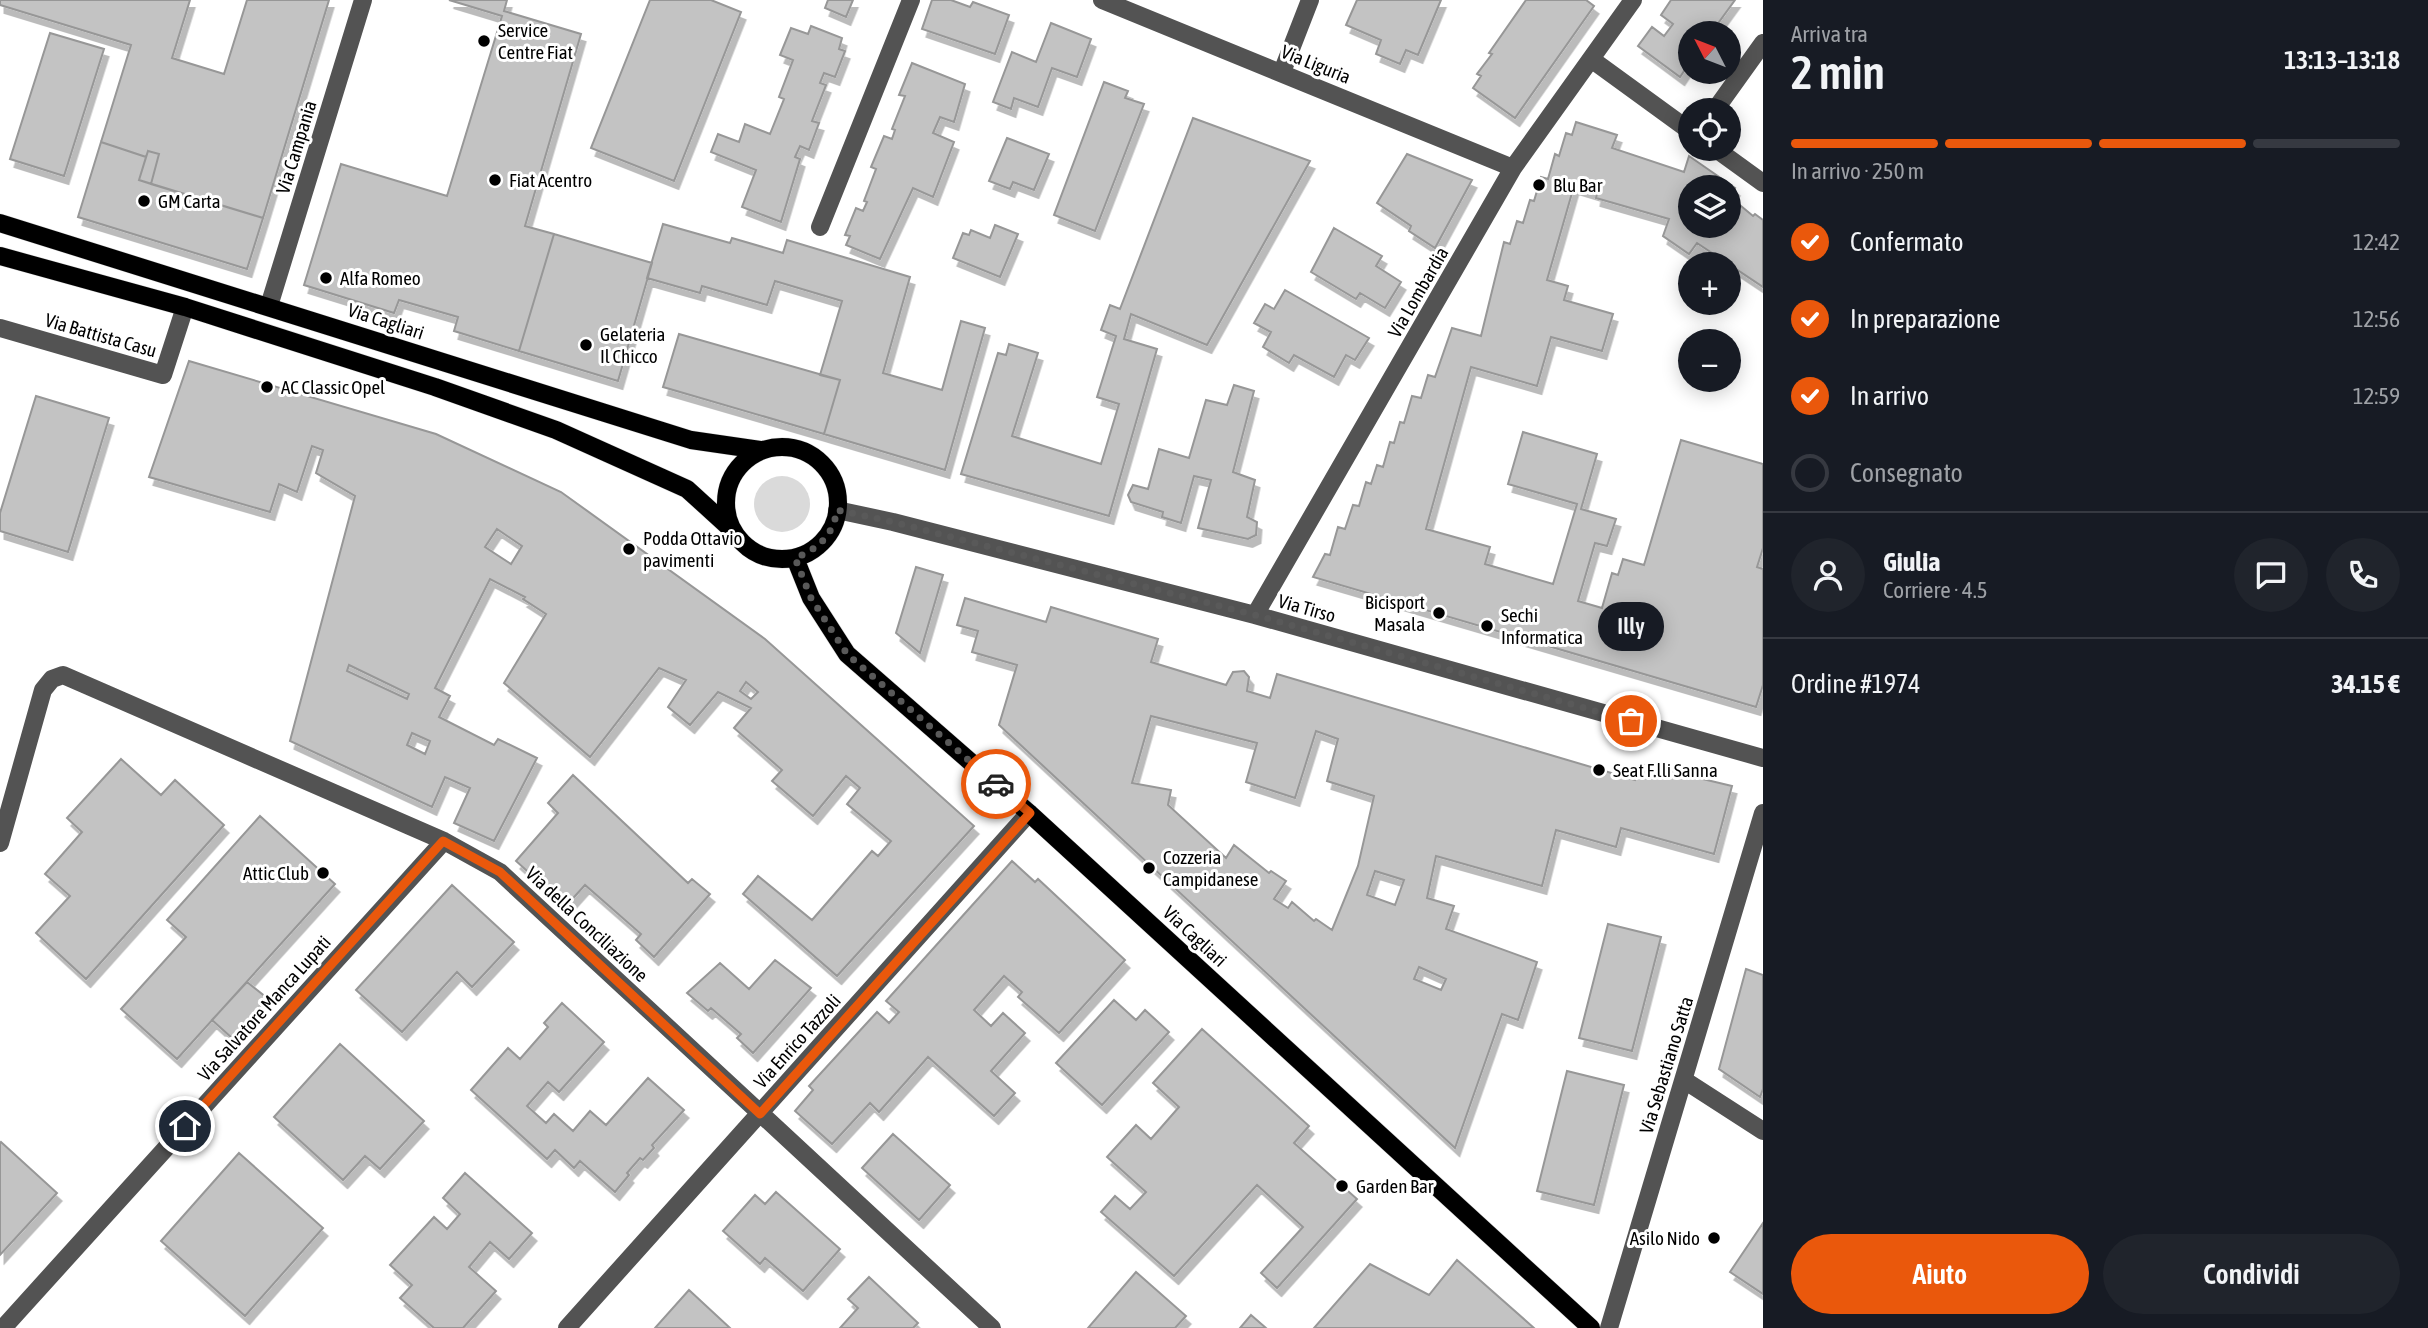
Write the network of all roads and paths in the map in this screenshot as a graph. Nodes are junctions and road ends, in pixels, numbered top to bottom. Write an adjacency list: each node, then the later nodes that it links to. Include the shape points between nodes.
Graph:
1 (363, 0): 17 (street, Via Campania)
2 (911, 0): 15 (street)
3 (1102, 0): 8 (street, Via Liguria)
4 (1310, 0): 8 (street)
5 (1633, 0): 7 (street, Via Lombardia)
6 (1763, 43): 9 (street)
7 (1591, 59): 10 (street); 12 (street, Via Lombardia)
8 (1282, 72): 12 (street, Via Liguria)
9 (1724, 98)
10 (1678, 122)
11 (1733, 161): 13 (street)
12 (1513, 168): 24 (street, Via Lombardia)
13 (1763, 183)
14 (0, 223): 17 (main road, Via Cagliari)
15 (820, 227)
16 (0, 256): 18 (main road)
17 (269, 306): 20 (main road, Via Cagliari, via 691,440)
18 (186, 307): 19 (street, Via Battista Casu, via 163,375); 22 (main road, via 556,430 687,489)
19 (0, 328)
20 (760, 450): 21 (main road, via 792,447 820,461 837,489); 22 (main road, via 744,461 726,493)
21 (837, 510): 23 (main road, via 824,541); 24 (street, Via Tirso)
22 (731, 529): 23 (main road, via 762,556)
23 (795, 558): 26 (main road, Via Cagliari, via 811,598 847,654)
24 (1255, 615): 25 (street, Via Tirso)
25 (1763, 758)
26 (1030, 813): 31 (street, Via Enrico Tazzoli); 36 (main road, Via Cagliari)
27 (1763, 813): 30 (street, Via Sebastiano Satta)
28 (0, 840): 29 (street, Via della Conciliazione, via 43,690 52,679 71,675)
29 (443, 841): 31 (street, Via della Conciliazione, via 500,872); 33 (street, Via Salvatore Manca Lupati)
30 (1684, 1080): 32 (street); 37 (street, Via Sebastiano Satta)
31 (760, 1114): 34 (street, Via Enrico Tazzoli); 35 (street, Via della Conciliazione)
32 (1763, 1131)
33 (3, 1328)
34 (567, 1328)
35 (992, 1328)
36 (1591, 1328)
37 (1609, 1328)

